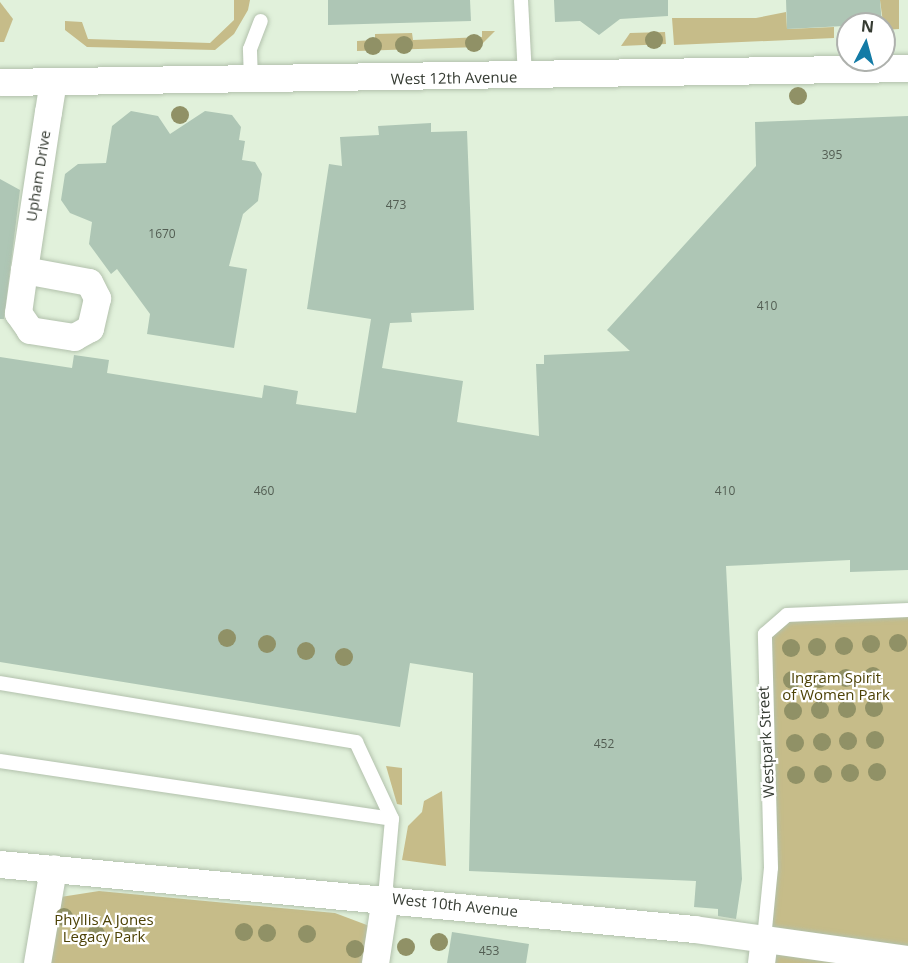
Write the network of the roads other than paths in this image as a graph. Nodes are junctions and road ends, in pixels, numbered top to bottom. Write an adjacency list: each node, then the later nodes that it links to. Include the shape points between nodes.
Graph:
1 (521, 0): 4 (lane)
2 (261, 21): 5 (lane, via 250,49)
3 (908, 68): 4 (street, West 12th Avenue)
4 (525, 76): 5 (street, West 12th Avenue)
5 (251, 80): 6 (street, West 12th Avenue)
6 (53, 81): 7 (street, West 12th Avenue); 8 (street, Upham Drive)
7 (0, 82)
8 (24, 270)
9 (908, 610): 16 (lane, Westpark Street, via 784,616 765,634 771,867)
10 (0, 683): 12 (lane, via 356,742)
11 (0, 761): 12 (lane)
12 (392, 819): 15 (lane)
13 (0, 864): 14 (street, West 10th Avenue)
14 (53, 868): 15 (street, West 10th Avenue); 18 (street)
15 (385, 898): 16 (street, West 10th Avenue); 19 (street)
16 (762, 951): 17 (street, West 10th Avenue)
17 (908, 959)
18 (37, 963)
19 (375, 963)

